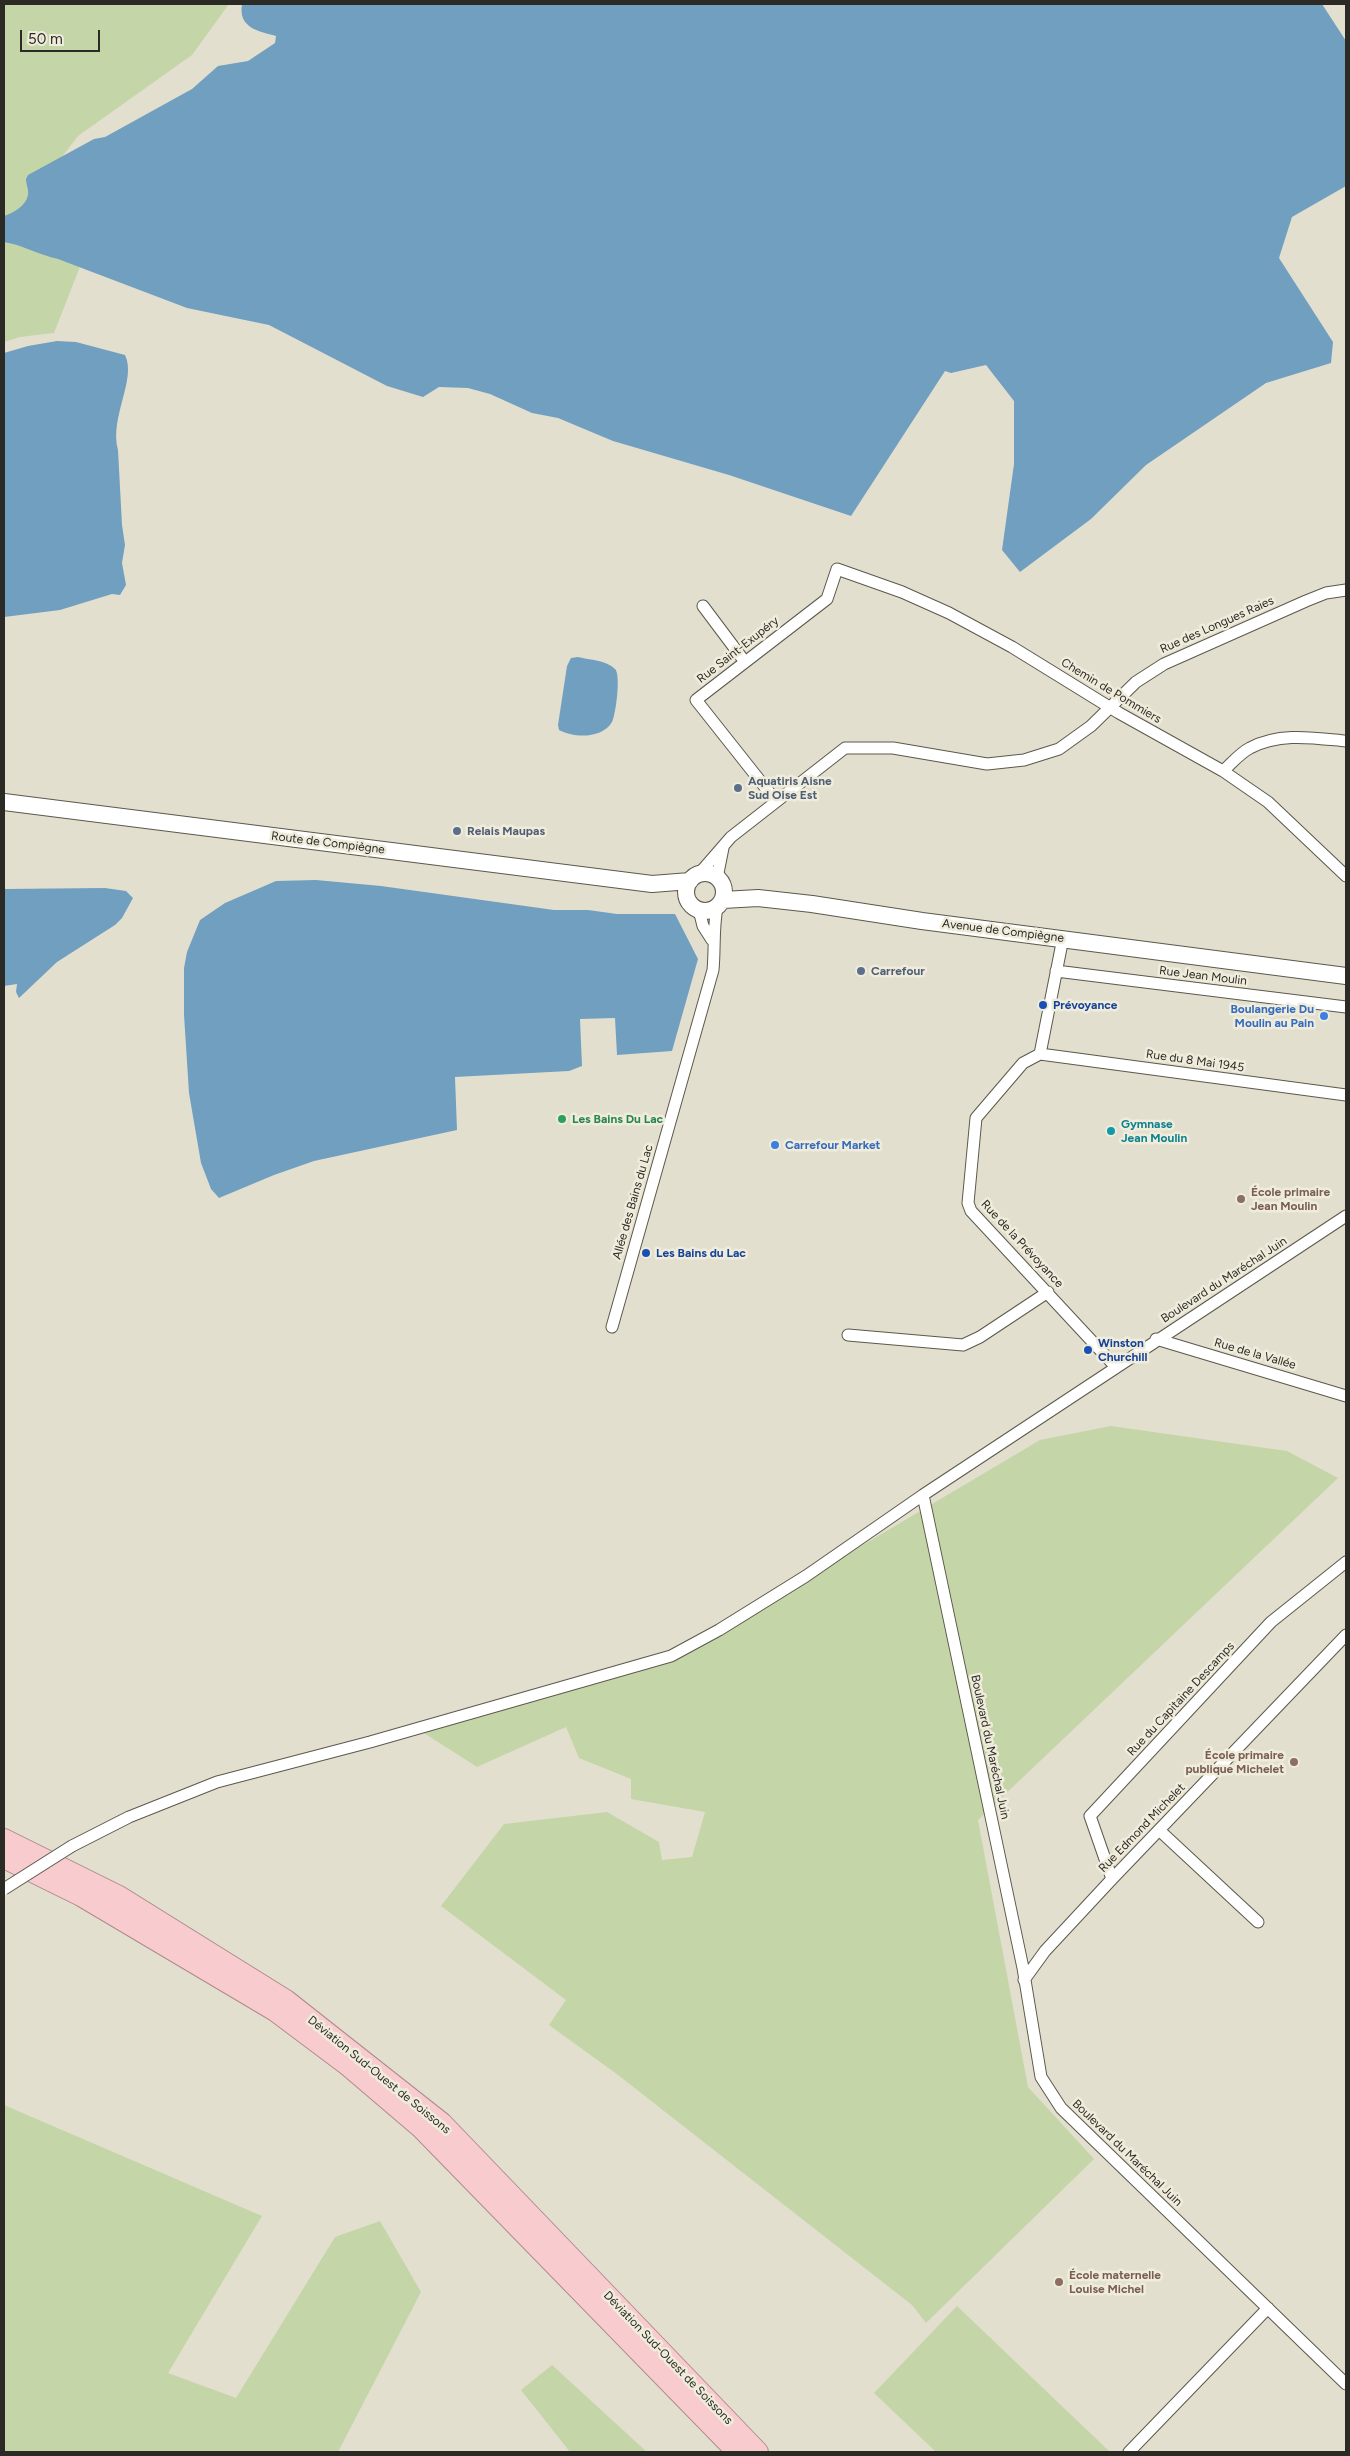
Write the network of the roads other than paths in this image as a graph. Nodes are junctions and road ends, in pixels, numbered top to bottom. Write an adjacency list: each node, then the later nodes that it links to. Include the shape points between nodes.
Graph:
1 (838, 569): 4 (street, Rue Saint-Exupéry, via 827,599); 5 (street, Chemin de Pommiers, via 902,592 949,614 1012,647)
2 (1346, 590): 5 (street, Rue des Longues Raies, via 1306,601 1164,664 1136,682)
3 (703, 606): 4 (street)
4 (745, 662): 8 (street, Rue Saint-Exupéry, via 696,700)
5 (1111, 708): 7 (street, Chemin de Pommiers); 8 (street, Rue des Longues Raies, via 1060,749 1024,760 986,764 893,748 845,748)
6 (1346, 741): 7 (street, via 1294,736 1270,741 1249,748)
7 (1223, 771): 11 (street, Chemin de Pommiers, via 1268,802)
8 (776, 800): 10 (street, Rue des Longues Raies, via 731,837)
9 (4, 802): 13 (main road, Route de Compiègne)
10 (723, 848): 12 (street, Rue des Longues Raies); 14 (street, Allée des Bains du Lac)
11 (1346, 876)
12 (694, 878): 13 (main road); 14 (main road, via 708,874); 15 (main road, via 687,890)
13 (652, 884): 15 (main road)
14 (720, 893): 15 (main road, via 708,911); 16 (main road, Avenue de Compiègne); 17 (street, Allée des Bains du Lac)
15 (693, 905): 17 (street, Allée des Bains du Lac)
16 (1063, 938): 18 (main road, Avenue de Compiègne); 20 (street)
17 (712, 940): 27 (street, Allée des Bains du Lac, via 715,950 712,970)
18 (1249, 962): 19 (main road, Avenue de Compiègne); 21 (main road, Avenue de Compiègne)
19 (1346, 968)
20 (1056, 971): 22 (street, Rue Jean Moulin); 23 (street)
21 (1346, 976)
22 (1346, 1007)
23 (1040, 1054): 24 (street, Rue du 8 Mai 1945); 26 (street, Rue de la Prévoyance, via 1023,1063 976,1118 968,1203 971,1212)
24 (1346, 1095)
25 (1346, 1216): 29 (street, Boulevard du Maréchal Juin)
26 (1048, 1292): 28 (street, via 963,1345); 30 (street, Rue de la Prévoyance)
27 (612, 1327)
28 (848, 1335)
29 (1156, 1339): 30 (street, Boulevard du Maréchal Juin); 31 (street, Rue de la Vallée)
30 (1115, 1366): 32 (street, Boulevard du Maréchal Juin)
31 (1346, 1396)
32 (923, 1495): 39 (street, bridge, via 806,1576 671,1656 217,1782 129,1817 72,1846); 41 (street, Boulevard du Maréchal Juin)
33 (1346, 1562): 38 (street, Rue du Capitaine Descamps, via 1271,1622 1090,1816)
34 (1346, 1636): 35 (street, Rue Edmond Michelet)
35 (1159, 1830): 38 (street, Rue Edmond Michelet); 40 (street)
36 (4, 1839): 45 (highway, Déviation Sud-Ouest de Soissons, via 119,1896 286,2000 442,2123)
37 (4, 1858): 44 (highway, Déviation Sud-Ouest de Soissons, via 81,1896 275,2011 347,2065 422,2128)
38 (1112, 1878): 41 (street, Rue Edmond Michelet, via 1045,1951)
39 (4, 1889)
40 (1258, 1922)
41 (1024, 1980): 42 (street, Boulevard du Maréchal Juin, via 1041,2077 1061,2108)
42 (1268, 2308): 43 (street, Boulevard du Maréchal Juin); 46 (street)
43 (1346, 2384)
44 (737, 2452)
45 (758, 2452)
46 (1129, 2452)

